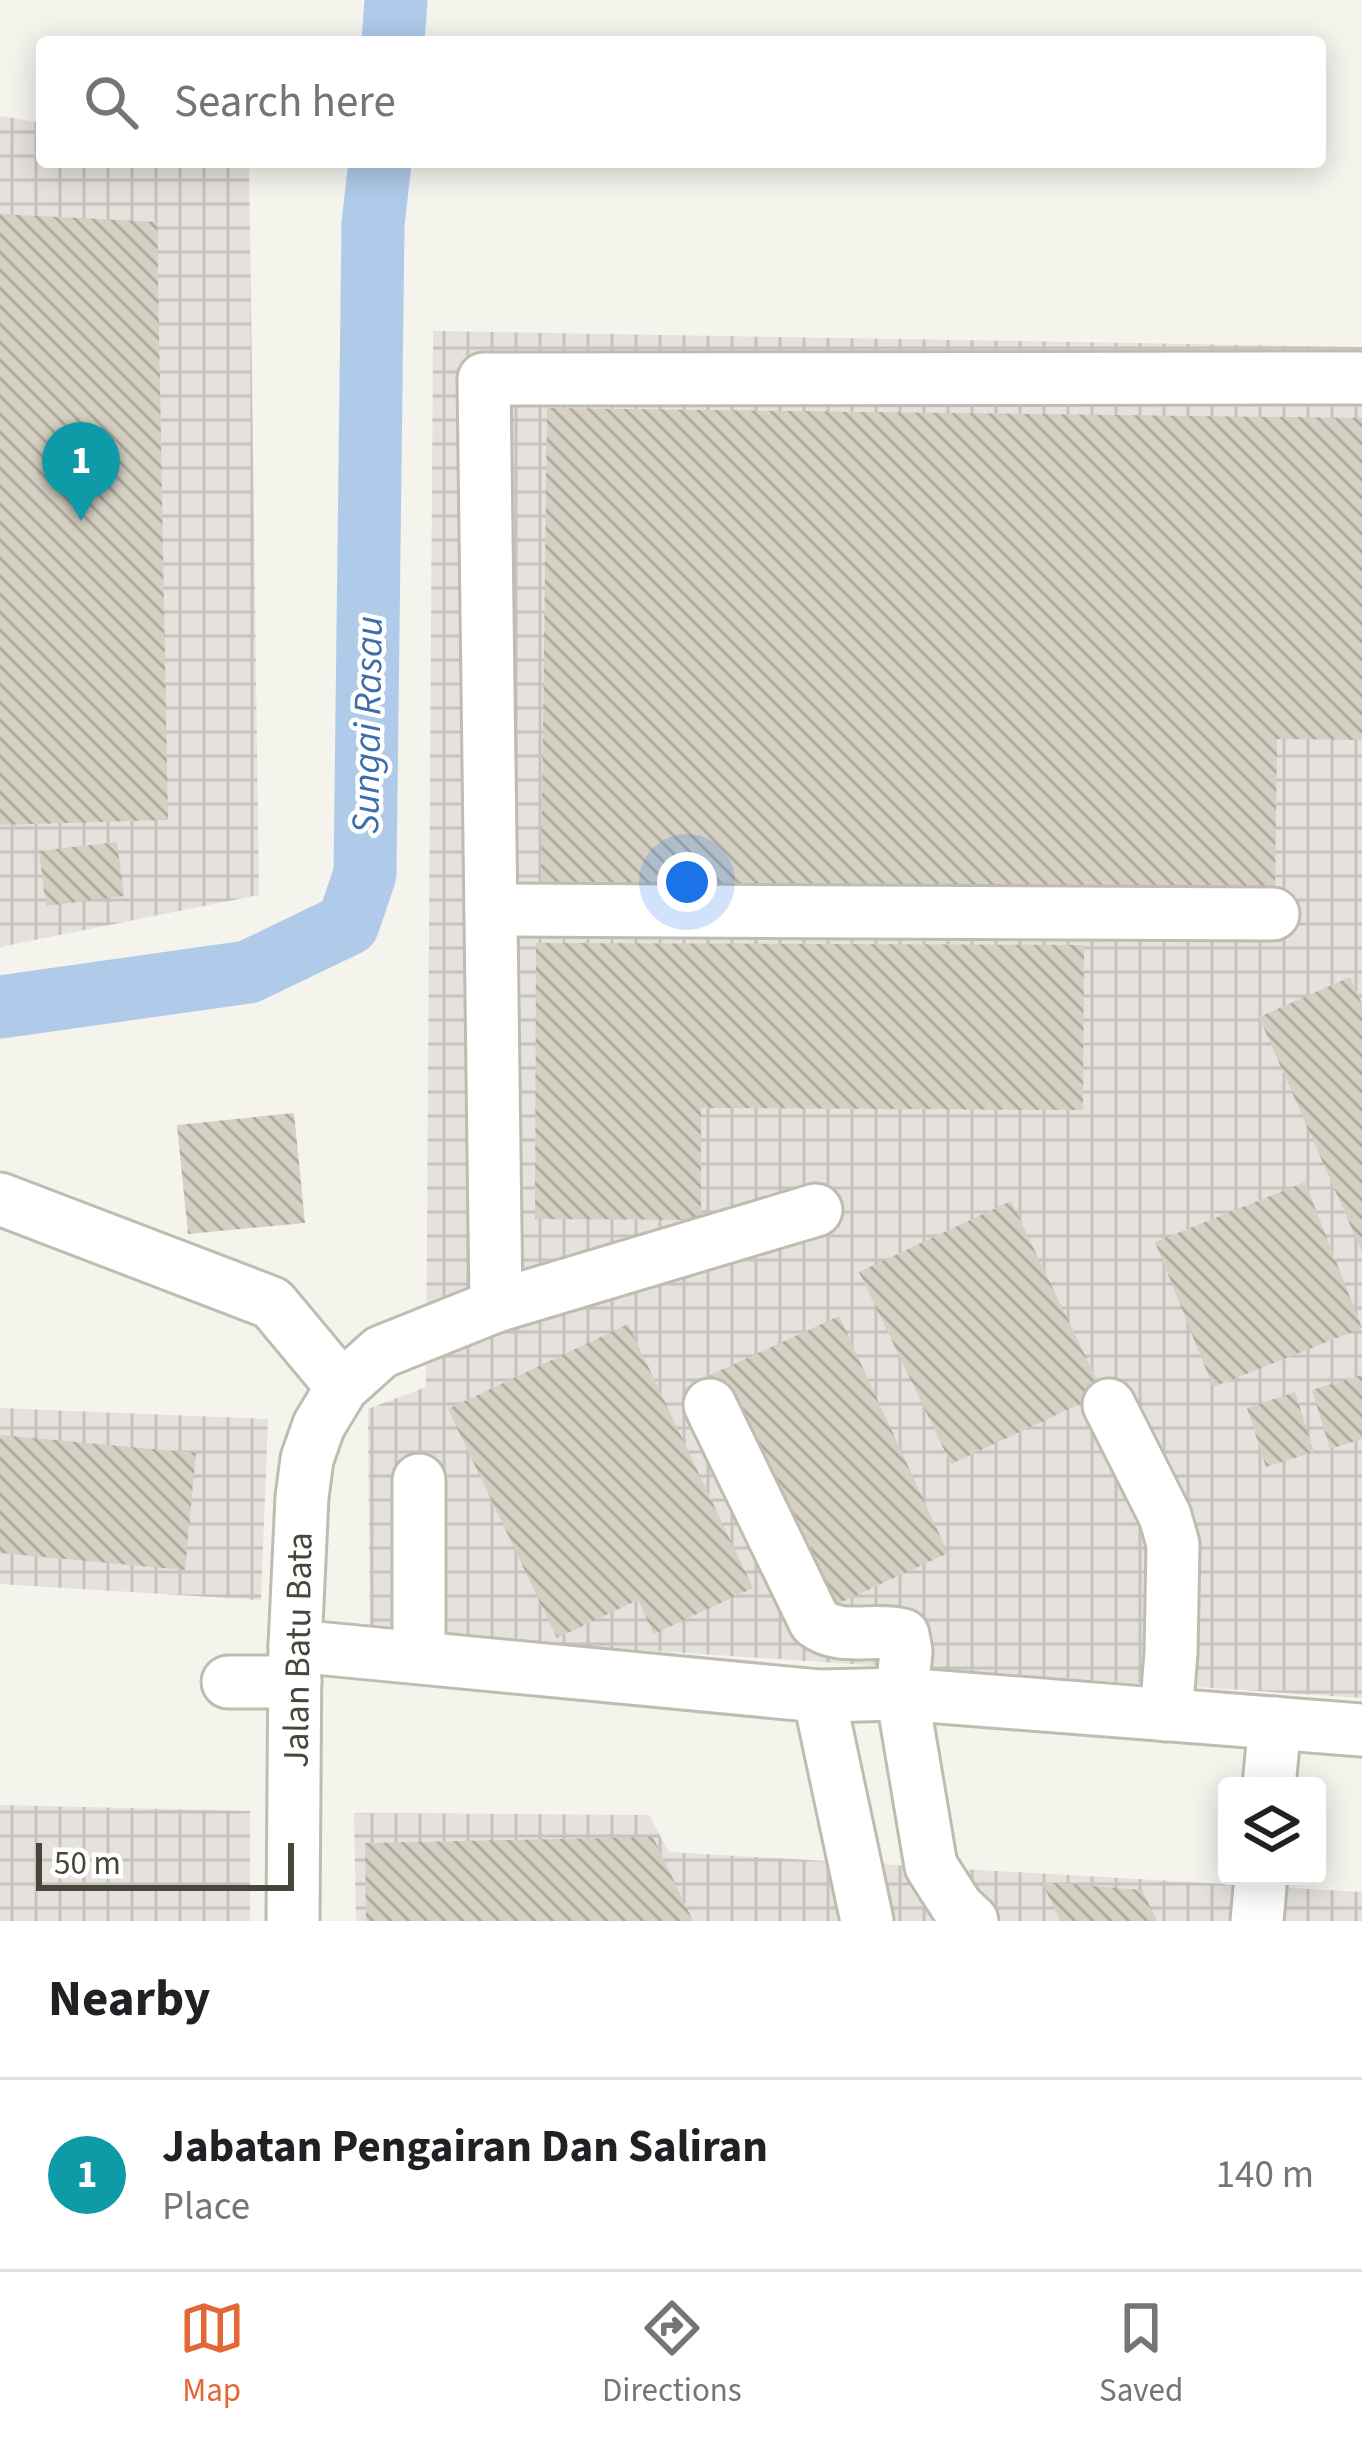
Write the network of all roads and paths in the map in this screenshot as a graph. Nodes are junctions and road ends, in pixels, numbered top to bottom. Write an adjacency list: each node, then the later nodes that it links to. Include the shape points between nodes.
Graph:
1 (1362, 378): 2 (street, via 484,379)
2 (491, 910): 3 (street); 6 (street)
3 (1273, 914)
4 (0, 1199): 7 (street, via 272,1303)
5 (816, 1210): 6 (street)
6 (496, 1306): 7 (street, via 381,1352)
7 (342, 1387): 12 (street, Jalan Batu Bata, via 307,1459)
8 (710, 1406): 14 (street, via 815,1622 844,1634 903,1636)
9 (1109, 1406): 16 (street, via 1173,1544)
10 (419, 1480): 11 (street)
11 (419, 1656): 12 (street); 15 (street)
12 (295, 1664): 13 (street); 21 (street, Jalan Batu Bata)
13 (228, 1682)
14 (902, 1694): 15 (street); 16 (street); 23 (street, via 931,1866)
15 (819, 1696): 22 (street)
16 (1166, 1715): 17 (street)
17 (1275, 1724): 18 (street); 19 (street)
18 (1362, 1730)
19 (1270, 1777)
20 (1260, 1885): 24 (street)
21 (293, 1921)
22 (867, 1921)
23 (972, 1921)
24 (1257, 1921)

